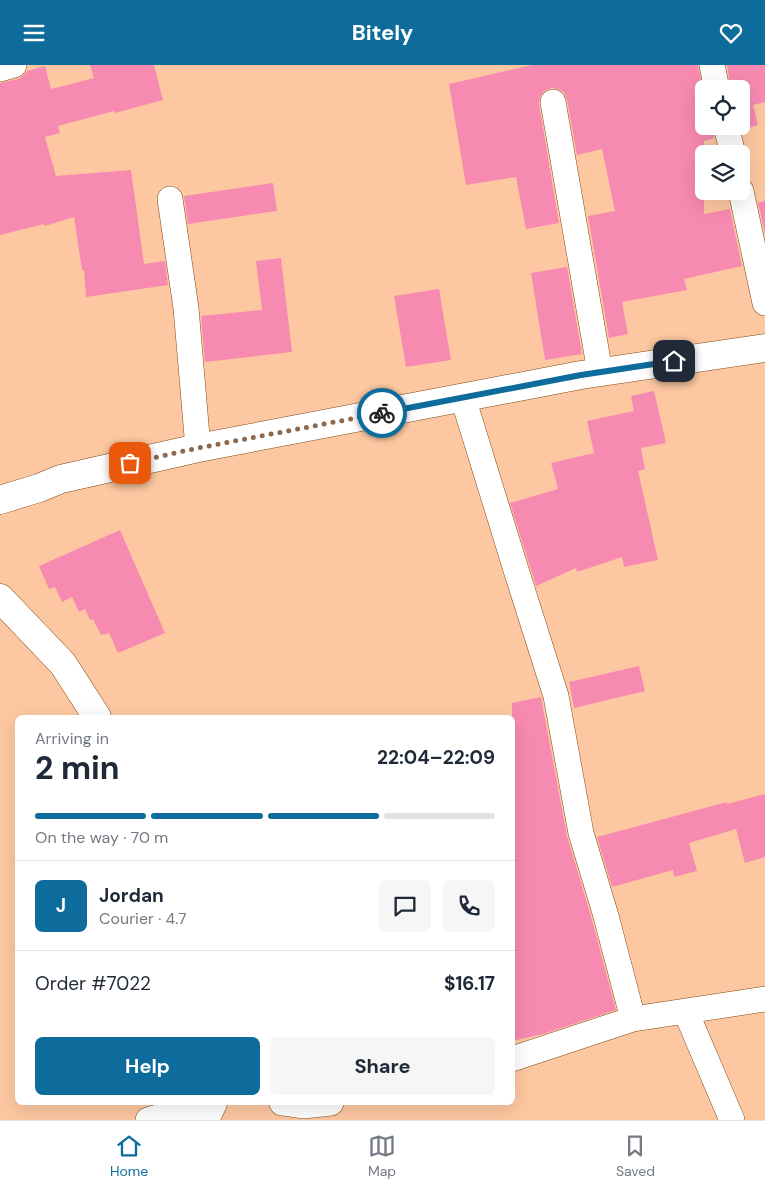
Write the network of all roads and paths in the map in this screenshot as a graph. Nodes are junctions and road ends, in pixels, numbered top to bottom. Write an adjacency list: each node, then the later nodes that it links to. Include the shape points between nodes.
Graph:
1 (14, 65): 3 (street)
2 (712, 65): 4 (street)
3 (0, 69)
4 (716, 80)
5 (553, 102): 10 (street)
6 (170, 199): 12 (street, via 186,308)
7 (743, 200): 8 (street)
8 (765, 303)
9 (765, 348): 10 (main road)
10 (600, 372): 11 (main road)
11 (463, 398): 12 (main road); 20 (street, via 556,695 581,833)
12 (198, 448): 13 (main road)
13 (61, 479): 14 (main road); 15 (main road)
14 (0, 483)
15 (0, 500)
16 (0, 598): 17 (main road, via 63,664)
17 (96, 715)
18 (765, 999): 19 (street)
19 (686, 1012): 20 (street); 26 (street)
20 (633, 1019): 21 (street)
21 (515, 1058)
22 (197, 1105): 24 (street)
23 (211, 1105): 25 (main road)
24 (148, 1120)
25 (205, 1120)
26 (732, 1120)

